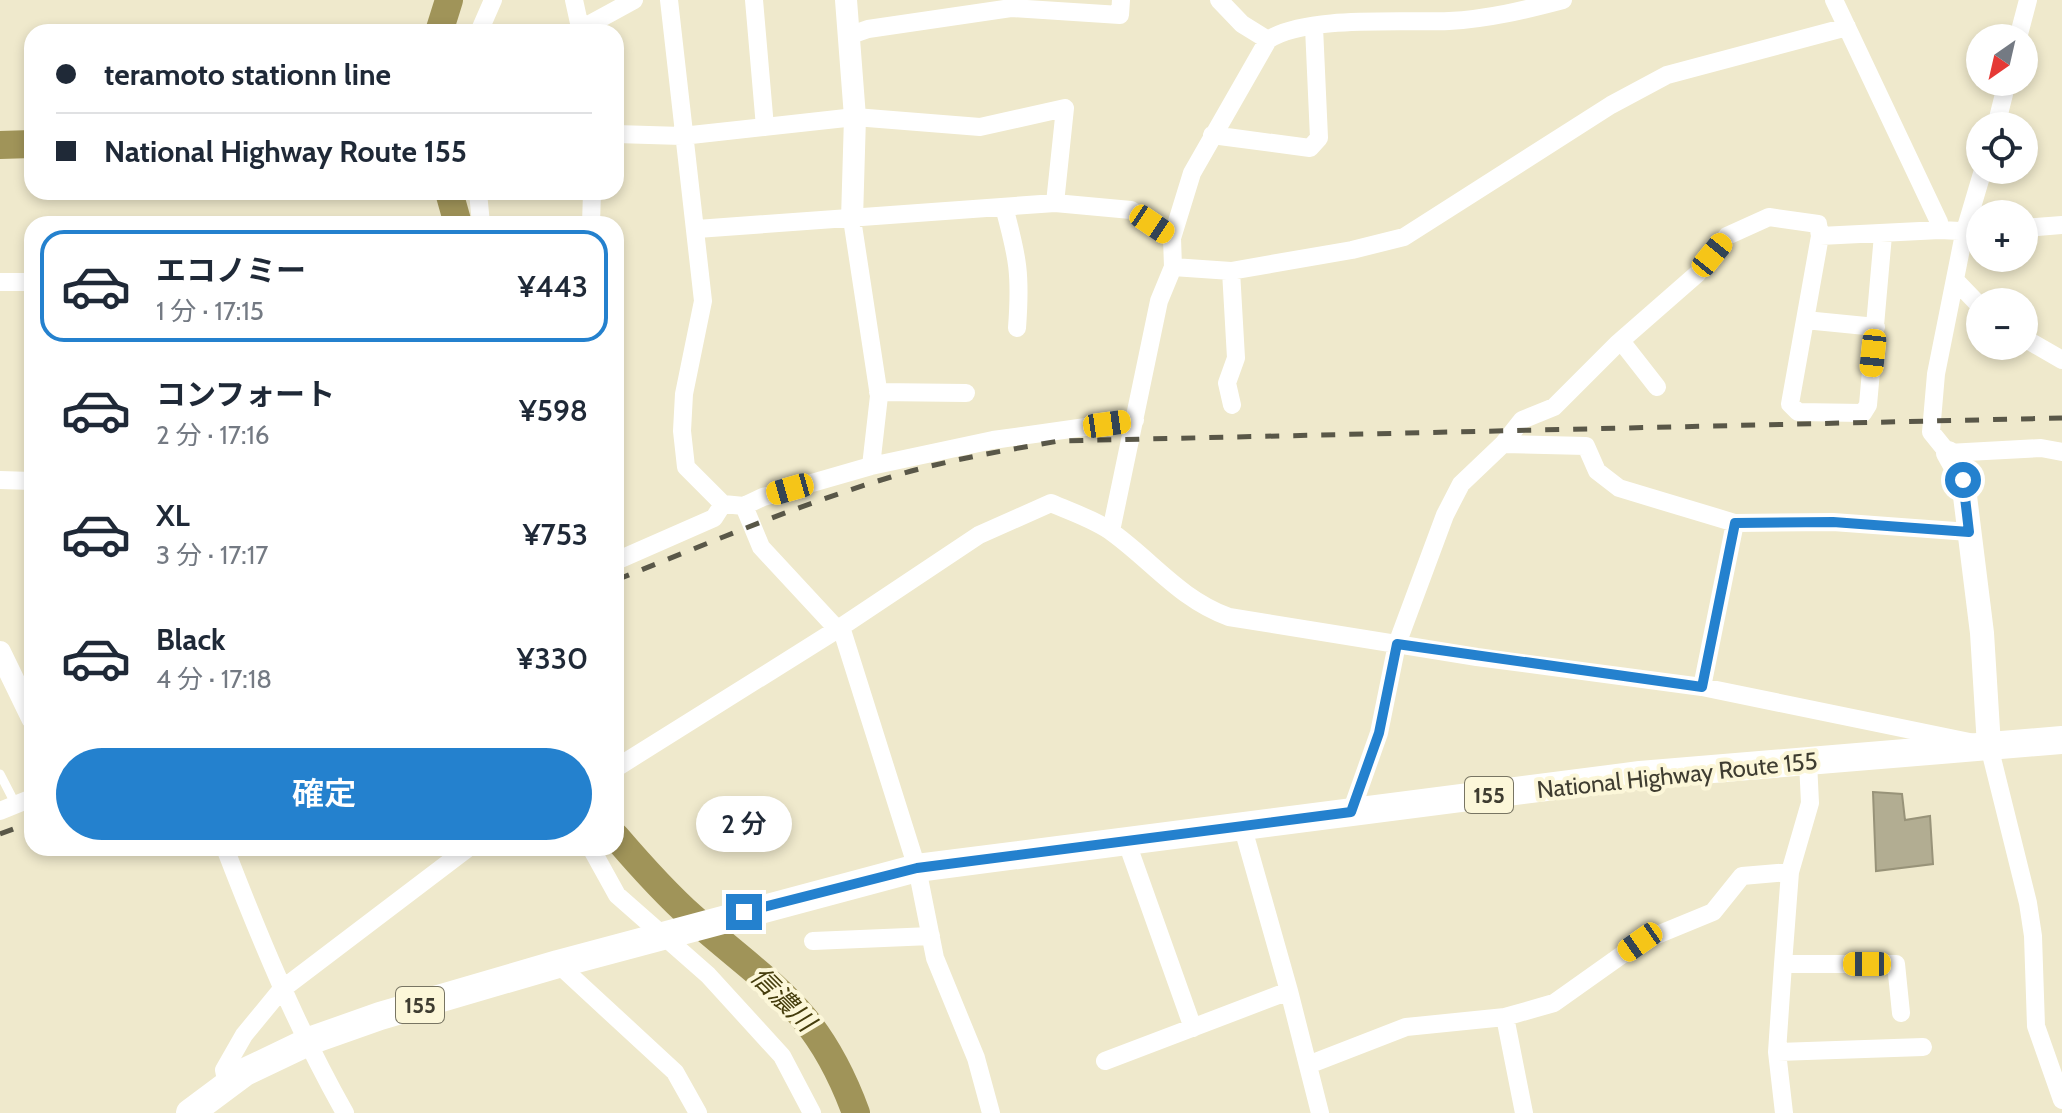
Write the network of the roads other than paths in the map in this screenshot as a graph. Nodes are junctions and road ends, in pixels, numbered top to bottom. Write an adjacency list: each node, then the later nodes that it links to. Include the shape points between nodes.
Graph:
1 (493, 0): 13 (street)
2 (574, 0): 14 (street)
3 (634, 0): 15 (street)
4 (669, 0): 25 (street)
5 (754, 0): 22 (street)
6 (846, 0): 19 (street)
7 (1121, 0): 19 (street, via 1120,15 1011,8)
8 (1219, 0): 20 (street, via 1242,24)
9 (1563, 0): 12 (street)
10 (1834, 0): 18 (street)
11 (2028, 0): 16 (street)
12 (1489, 8): 17 (street)
13 (482, 24)
14 (580, 24)
15 (592, 24)
16 (2022, 24)
17 (1314, 27): 20 (street); 24 (street, via 1319,138 1310,148)
18 (1847, 27): 32 (street); 39 (street, via 1667,75 1404,237)
19 (848, 36): 21 (street)
20 (1268, 40): 24 (street)
21 (855, 117): 22 (street); 26 (street, via 980,127 1065,108); 28 (street)
22 (765, 127): 25 (street)
23 (624, 134): 25 (street)
24 (1212, 135): 36 (street, via 1192,173)
25 (682, 136): 31 (street)
26 (1055, 203): 27 (street); 36 (street, via 1131,210)
27 (1004, 207): 28 (street); 46 (street, via 1017,250)
28 (852, 219): 31 (street); 51 (street)
29 (2062, 225): 30 (street)
30 (2038, 227)
31 (697, 229): 61 (street, via 703,301 682,431 686,467)
32 (1940, 230): 33 (street); 34 (street)
33 (1966, 232)
34 (1883, 235): 35 (street); 45 (street)
35 (1820, 236): 44 (street); 47 (street, via 1818,224 1769,217 1754,221 1727,236 1697,274)
36 (1172, 238): 38 (street)
37 (1966, 250): 40 (street)
38 (1173, 267): 39 (street); 54 (street, via 1159,301)
39 (1231, 271): 53 (street, via 1236,358 1227,383)
40 (1955, 280): 43 (street); 57 (street, via 1931,423 1931,432)
41 (0, 282): 42 (street)
42 (24, 282)
43 (1966, 291)
44 (1805, 320): 45 (street); 45 (street, via 1790,404 1798,412 1863,413)
45 (1876, 327)
46 (1017, 328)
47 (1621, 341): 50 (street); 55 (street, via 1554,407 1522,420)
48 (2038, 344): 49 (street)
49 (2062, 360)
50 (1657, 387)
51 (878, 392): 52 (street); 58 (street)
52 (966, 393)
53 (1232, 405)
54 (1135, 420): 58 (street, via 993,440); 64 (street)
55 (1503, 444): 63 (street, via 1586,446 1597,471 1619,488); 68 (street, via 1455,494)
56 (2062, 452): 57 (street, via 2041,448)
57 (1948, 453): 65 (main road, via 1963,480)
58 (871, 466): 62 (street)
59 (0, 480): 60 (street)
60 (24, 481)
61 (723, 504): 62 (street); 66 (street, via 714,518)
62 (744, 506): 67 (street, via 761,547)
63 (1735, 523): 65 (street, via 1833,522); 70 (street)
64 (1111, 531): 67 (street, via 1051,503 1038,507 979,535); 68 (street, via 1202,607 1266,625)
65 (1969, 532): 73 (main road)
66 (624, 557)
67 (839, 628): 75 (street); 84 (street)
68 (1397, 644): 70 (street); 78 (street, via 1379,733)
69 (0, 652): 71 (street)
70 (1702, 687): 73 (street)
71 (24, 702)
72 (2062, 740): 73 (highway, National Highway Route 155 / 155)
73 (1989, 746): 74 (highway, National Highway Route 155 / 155); 102 (street, via 2028,903 2036,1026)
74 (1808, 762): 78 (highway, National Highway Route 155 / 155, via 1640,775); 85 (street, via 1810,803)
75 (624, 763)
76 (0, 774): 77 (lane)
77 (16, 805)
78 (1351, 812): 79 (highway, National Highway Route 155 / 155)
79 (1242, 825): 80 (highway, National Highway Route 155 / 155); 92 (street)
80 (1126, 840): 84 (highway, National Highway Route 155 / 155); 95 (street)
81 (228, 856): 91 (street)
82 (457, 856): 91 (street)
83 (595, 856): 86 (street, via 617,895)
84 (917, 868): 86 (highway, National Highway Route 155 / 155); 87 (street)
85 (1790, 872): 90 (street); 94 (street, via 1742,876 1713,912 1640,942 1554,1003)
86 (664, 935): 89 (highway, National Highway Route 155 / 155); 106 (street, via 746,1013 782,1056)
87 (931, 936): 88 (street); 107 (street)
88 (813, 941)
89 (558, 964): 96 (highway, National Highway Route 155 / 155); 105 (street, via 675,1072)
90 (1783, 964): 93 (street, via 1896,964); 98 (street)
91 (281, 990): 96 (street); 101 (street, via 244,1035 224,1070)
92 (1289, 991): 95 (street); 100 (street)
93 (1901, 1013)
94 (1505, 1017): 100 (street, via 1406,1027); 109 (street)
95 (1193, 1028): 99 (street)
96 (306, 1043): 101 (highway, National Highway Route 155 / 155); 104 (street)
97 (1923, 1047): 98 (street)
98 (1777, 1052): 110 (street)
99 (1105, 1061)
100 (1308, 1065): 108 (street)
101 (227, 1085): 103 (highway, National Highway Route 155 / 155)
102 (2062, 1098)
103 (190, 1113)
104 (345, 1113)
105 (698, 1113)
106 (812, 1113)
107 (991, 1113)
108 (1320, 1113)
109 (1524, 1113)
110 (1784, 1113)

